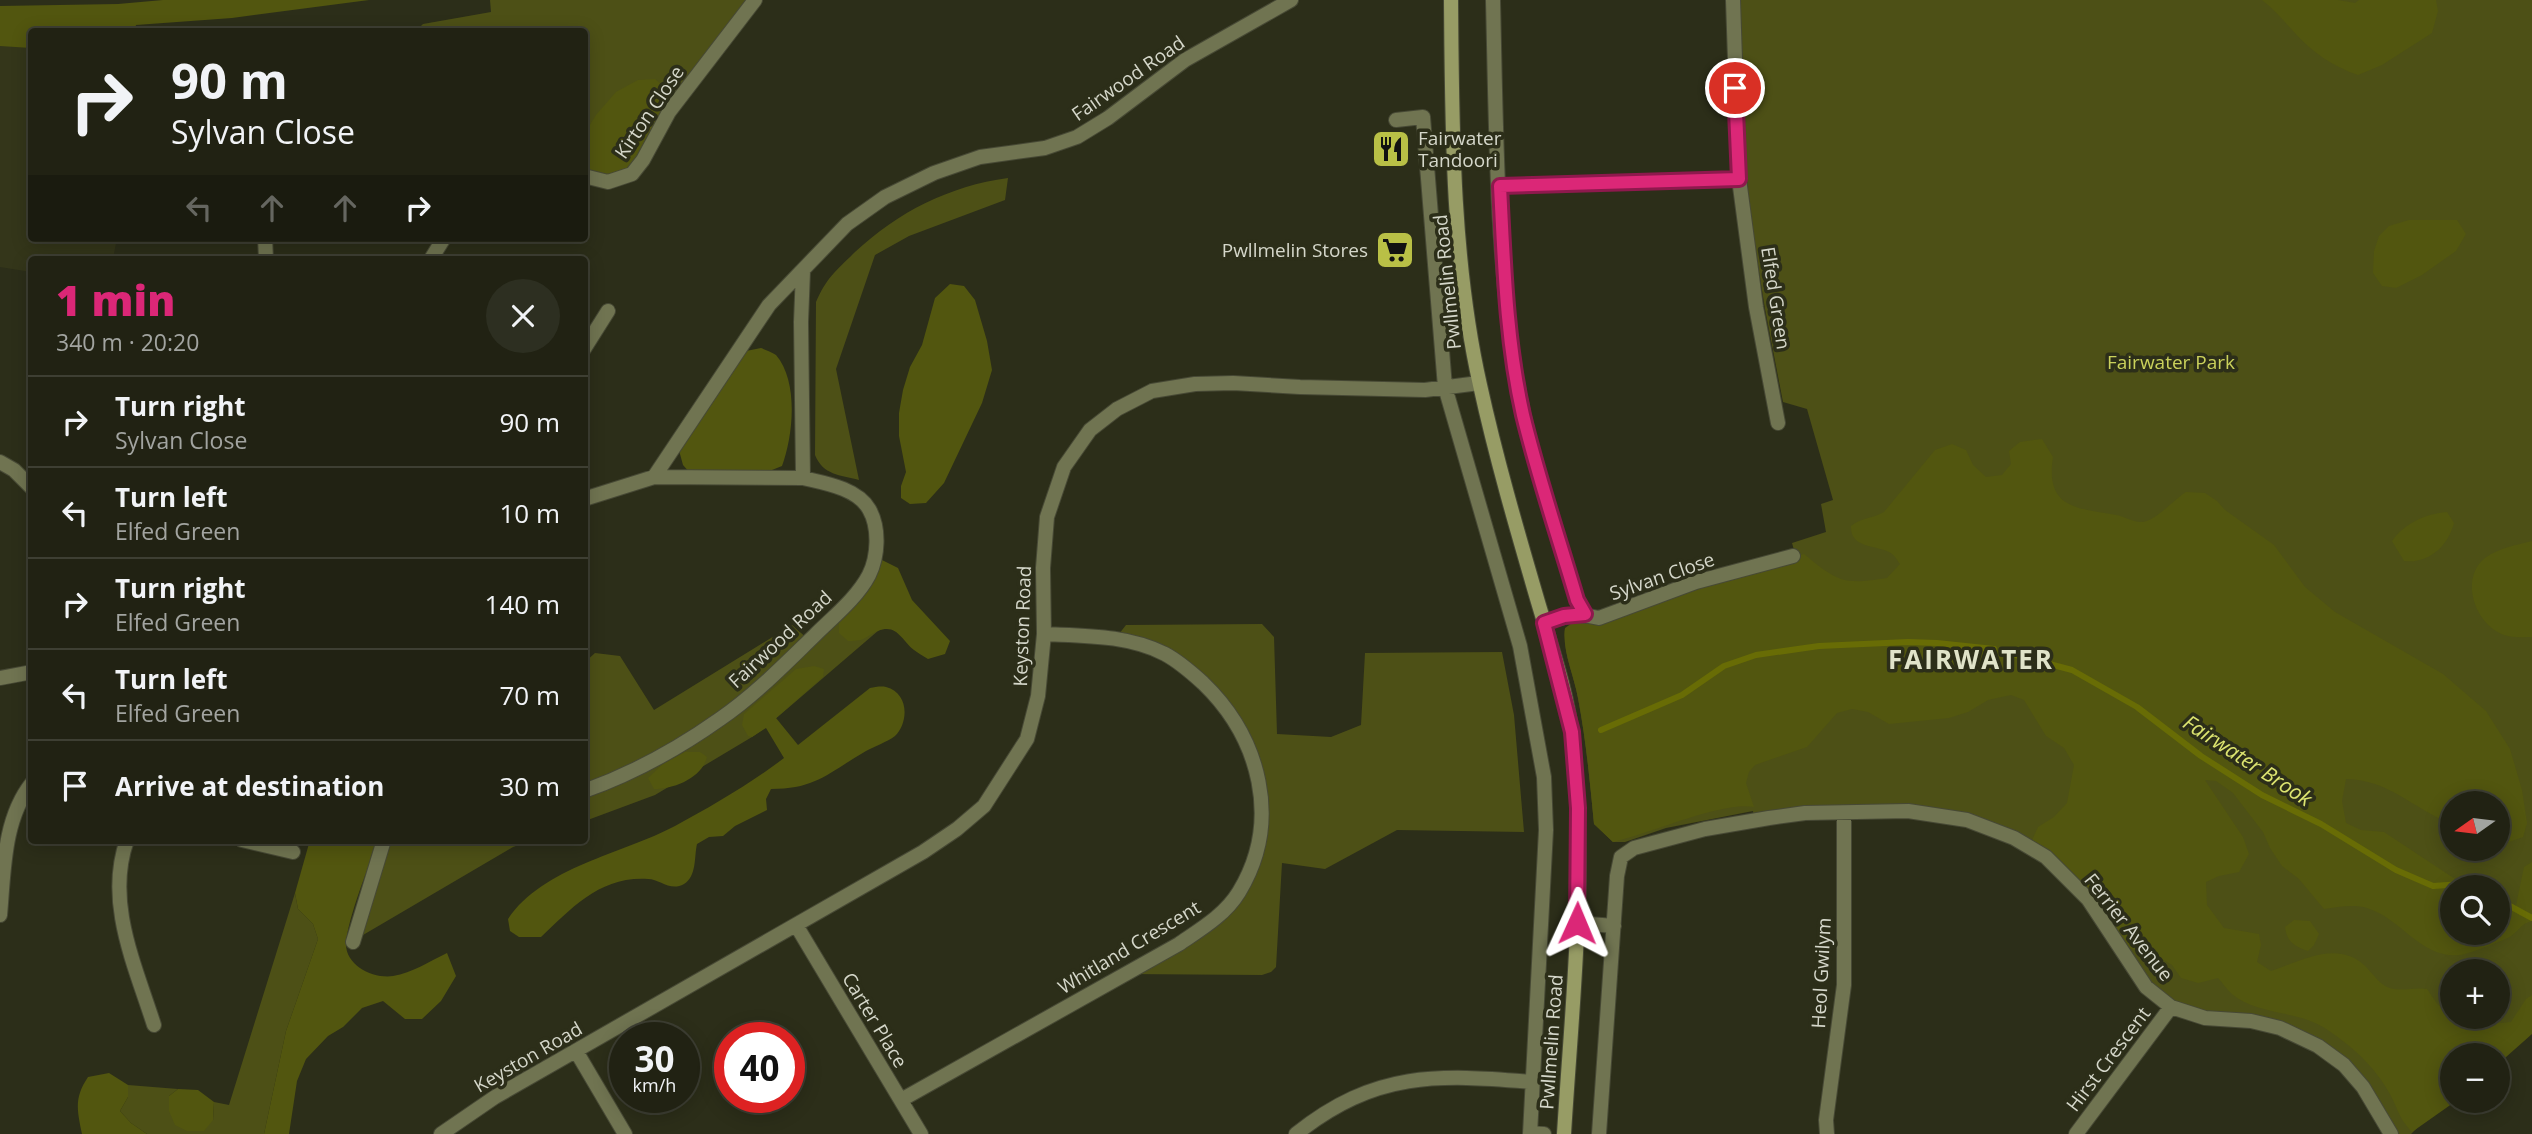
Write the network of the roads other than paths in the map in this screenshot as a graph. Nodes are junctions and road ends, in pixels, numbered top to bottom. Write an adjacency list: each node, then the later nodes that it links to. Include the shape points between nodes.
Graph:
1 (755, 0): 7 (street, Kirton Close, via 669,112 632,174 608,182)
2 (1292, 0): 10 (street, Fairwood Road, via 1185,60 1077,137 1045,148 980,157 885,197 847,224)
3 (1451, 0): 13 (street, Pwllmelin Road, via 1452,116 1462,272)
4 (1493, 0): 9 (street)
5 (1733, 0): 8 (street, Elfed Green)
6 (1396, 120): 14 (street, Pwllmelin Road, via 1423,117)
7 (588, 177)
8 (1739, 179): 9 (street); 15 (street, Elfed Green)
9 (1500, 186): 22 (street, via 1506,297 1523,416)
10 (803, 271): 17 (street, Fairwood Road, via 769,305); 18 (street)
11 (608, 310): 12 (street)
12 (588, 342)
13 (1479, 383): 14 (street, Keyston Road); 23 (street, Pwllmelin Road)
14 (1446, 387): 24 (street, Keyston Road, via 1195,384 1152,391 1117,409 1090,430 1064,467 1047,517); 42 (street, Pwllmelin Road, via 1520,646 1544,777 1546,830)
15 (1778, 423)
16 (0, 462): 19 (street)
17 (654, 477): 18 (street, Fairwood Road); 20 (street, Fairwood Road)
18 (803, 478): 28 (street, Fairwood Road, via 849,492 868,508 876,530 876,557 868,577 820,631 720,720)
19 (28, 484)
20 (588, 498)
21 (1793, 556): 22 (street, Sylvan Close, via 1696,582 1599,618)
22 (1585, 614): 23 (street, Sylvan Close)
23 (1544, 623): 35 (street, Pwllmelin Road, via 1572,732 1579,837)
24 (1044, 634): 36 (street, Keyston Road, via 1038,696 1027,739 984,806 923,852); 43 (street, Whitland Crescent, via 1105,637 1166,654 1223,702 1253,757 1260,788 1254,863 1238,894 1215,920)
25 (28, 672): 26 (street)
26 (0, 678)
27 (28, 790): 34 (street, via 9,835)
28 (588, 790)
29 (1844, 814): 37 (street, Ferrier Avenue, via 1769,818 1634,848 1621,858); 39 (street, Ferrier Avenue, via 1909,811 1939,815 1968,820 2022,842 2046,857 2088,899 2146,987); 52 (street, Heol Gwilym, via 1844,985)
30 (126, 844): 40 (street, via 119,874 120,916)
31 (259, 844): 33 (street)
32 (383, 844): 38 (street)
33 (293, 852)
34 (0, 915)
35 (1577, 923): 37 (street); 50 (street, Pwllmelin Road)
36 (796, 925): 41 (street, Keyston Road); 43 (street, Carter Place)
37 (1614, 926): 51 (street)
38 (353, 942)
39 (2171, 1007): 53 (street, Hirst Crescent); 54 (street, Ferrier Avenue, via 2204,1018 2280,1028 2318,1046 2357,1079)
40 (154, 1025)
41 (576, 1051): 44 (street, Keyston Road); 45 (street)
42 (1533, 1082): 47 (street, via 1441,1076 1408,1080 1342,1102); 48 (street, Pwllmelin Road)
43 (901, 1100): 46 (street, Carter Place)
44 (441, 1134)
45 (625, 1134)
46 (921, 1134)
47 (1296, 1134)
48 (1530, 1134): 49 (street)
49 (1544, 1134)
50 (1564, 1134)
51 (1599, 1134)
52 (1827, 1134)
53 (2076, 1134)
54 (2391, 1134)

